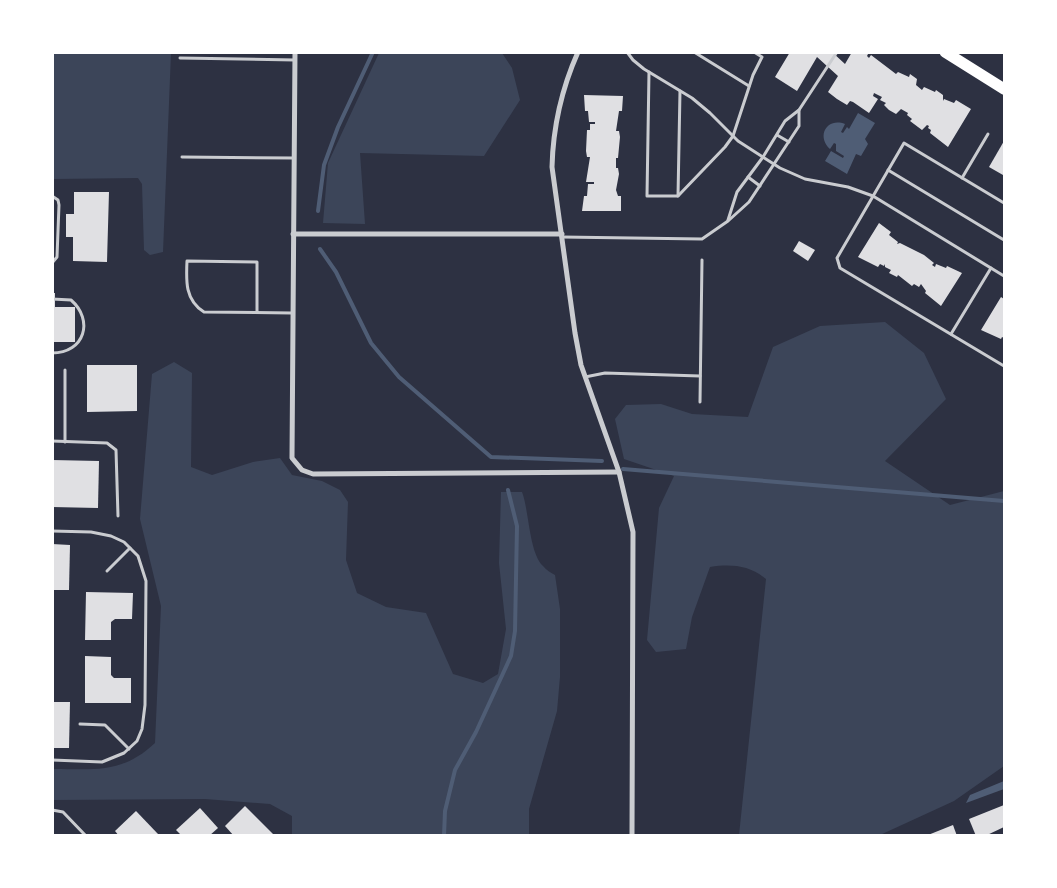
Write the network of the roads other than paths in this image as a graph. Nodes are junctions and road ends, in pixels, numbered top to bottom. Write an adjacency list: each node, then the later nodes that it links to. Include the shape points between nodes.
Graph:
1 (295, 52): 9 (street)
2 (578, 52): 33 (street, via 552,140 552,167)
3 (628, 52): 10 (lane)
4 (694, 52): 11 (lane)
5 (754, 52): 11 (lane, via 762,57)
6 (837, 52): 14 (lane)
7 (945, 52): 12 (main road)
8 (180, 58): 9 (lane)
9 (295, 60): 21 (street)
10 (649, 72): 13 (lane); 28 (lane, via 647,196)
11 (749, 86): 17 (lane)
12 (1004, 89)
13 (680, 90): 17 (lane, via 710,112); 28 (lane)
14 (799, 110): 15 (lane, via 785,121); 18 (lane, via 799,126)
15 (777, 134): 18 (lane); 20 (lane)
16 (988, 134): 25 (lane)
17 (733, 136): 20 (lane); 28 (lane)
18 (789, 142): 22 (lane)
19 (182, 157): 21 (lane)
20 (764, 157): 22 (lane); 24 (lane)
21 (294, 158): 32 (street)
22 (775, 164): 26 (lane); 29 (lane, via 805,179 848,187)
23 (888, 170): 25 (lane, via 904,143); 29 (lane); 34 (lane)
24 (748, 177): 26 (lane); 31 (lane, via 737,192)
25 (962, 178): 30 (lane)
26 (760, 186): 31 (lane, via 749,202)
27 (52, 196): 36 (lane, via 59,205 57,257)
28 (678, 196)
29 (873, 196): 37 (lane); 42 (lane, via 837,258 840,268)
30 (1004, 203)
31 (728, 221): 33 (lane, via 702,239)
32 (293, 234): 33 (street); 41 (street)
33 (562, 236): 47 (street, via 574,333)
34 (1004, 240)
35 (702, 260): 46 (lane)
36 (52, 264)
37 (991, 268): 38 (lane); 42 (lane)
38 (1004, 276)
39 (52, 299): 43 (lane, via 71,300 80,310 84,323 76,346)
40 (257, 312): 40 (lane, via 258,262 187,261 186,285 196,308 204,312); 41 (lane)
41 (292, 313): 51 (street, via 292,458 302,470 336,475)
42 (950, 334): 44 (lane)
43 (52, 353)
44 (1004, 366)
45 (65, 370): 50 (lane)
46 (700, 376): 47 (lane, via 605,373); 48 (lane)
47 (584, 378): 51 (street)
48 (700, 402)
49 (52, 441): 50 (lane)
50 (65, 442): 52 (lane, via 107,443 116,450)
51 (619, 472): 61 (street, via 630,511 635,571)
52 (118, 516)
53 (52, 531): 54 (lane, via 111,536)
54 (130, 548): 55 (lane); 57 (lane, via 138,556 146,581 145,705 142,729)
55 (108, 572)
56 (80, 724): 57 (lane, via 105,726)
57 (129, 749): 58 (lane, via 102,762)
58 (52, 760)
59 (52, 810): 60 (lane, via 63,812)
60 (86, 836)
61 (632, 836)

